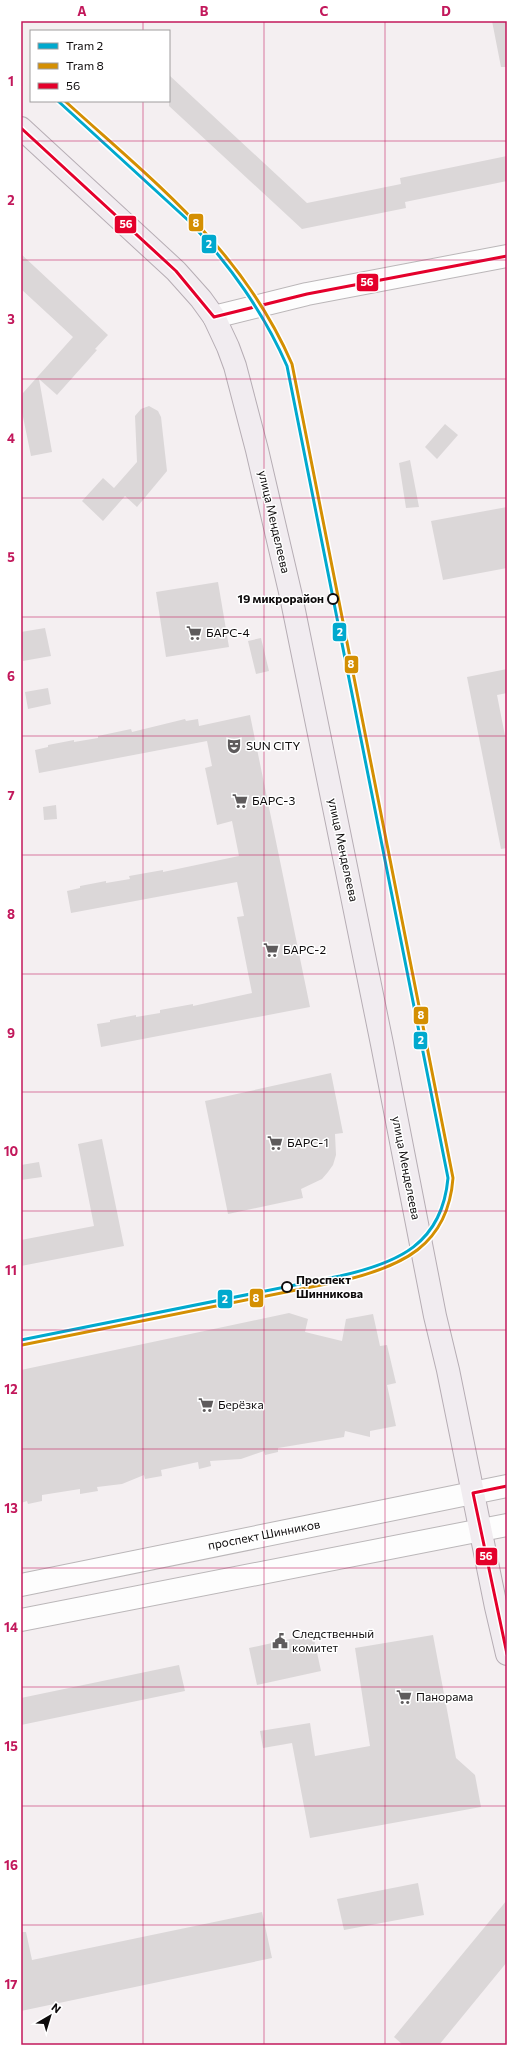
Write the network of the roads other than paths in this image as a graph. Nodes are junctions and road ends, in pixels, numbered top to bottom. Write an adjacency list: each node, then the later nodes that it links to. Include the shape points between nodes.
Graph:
1 (21, 128): 3 (main road, улица Менделеева, via 176,271)
2 (507, 256): 3 (street, via 307,294)
3 (214, 317): 5 (main road, улица Менделеева, via 235,366 286,574)
4 (507, 1486): 5 (street, проспект Шинников)
5 (473, 1493): 7 (main road, улица Менделеева); 8 (street, проспект Шинников)
6 (507, 1525): 7 (street)
7 (480, 1530): 9 (street); 10 (main road, улица Менделеева)
8 (21, 1585)
9 (21, 1620)
10 (507, 1654)

